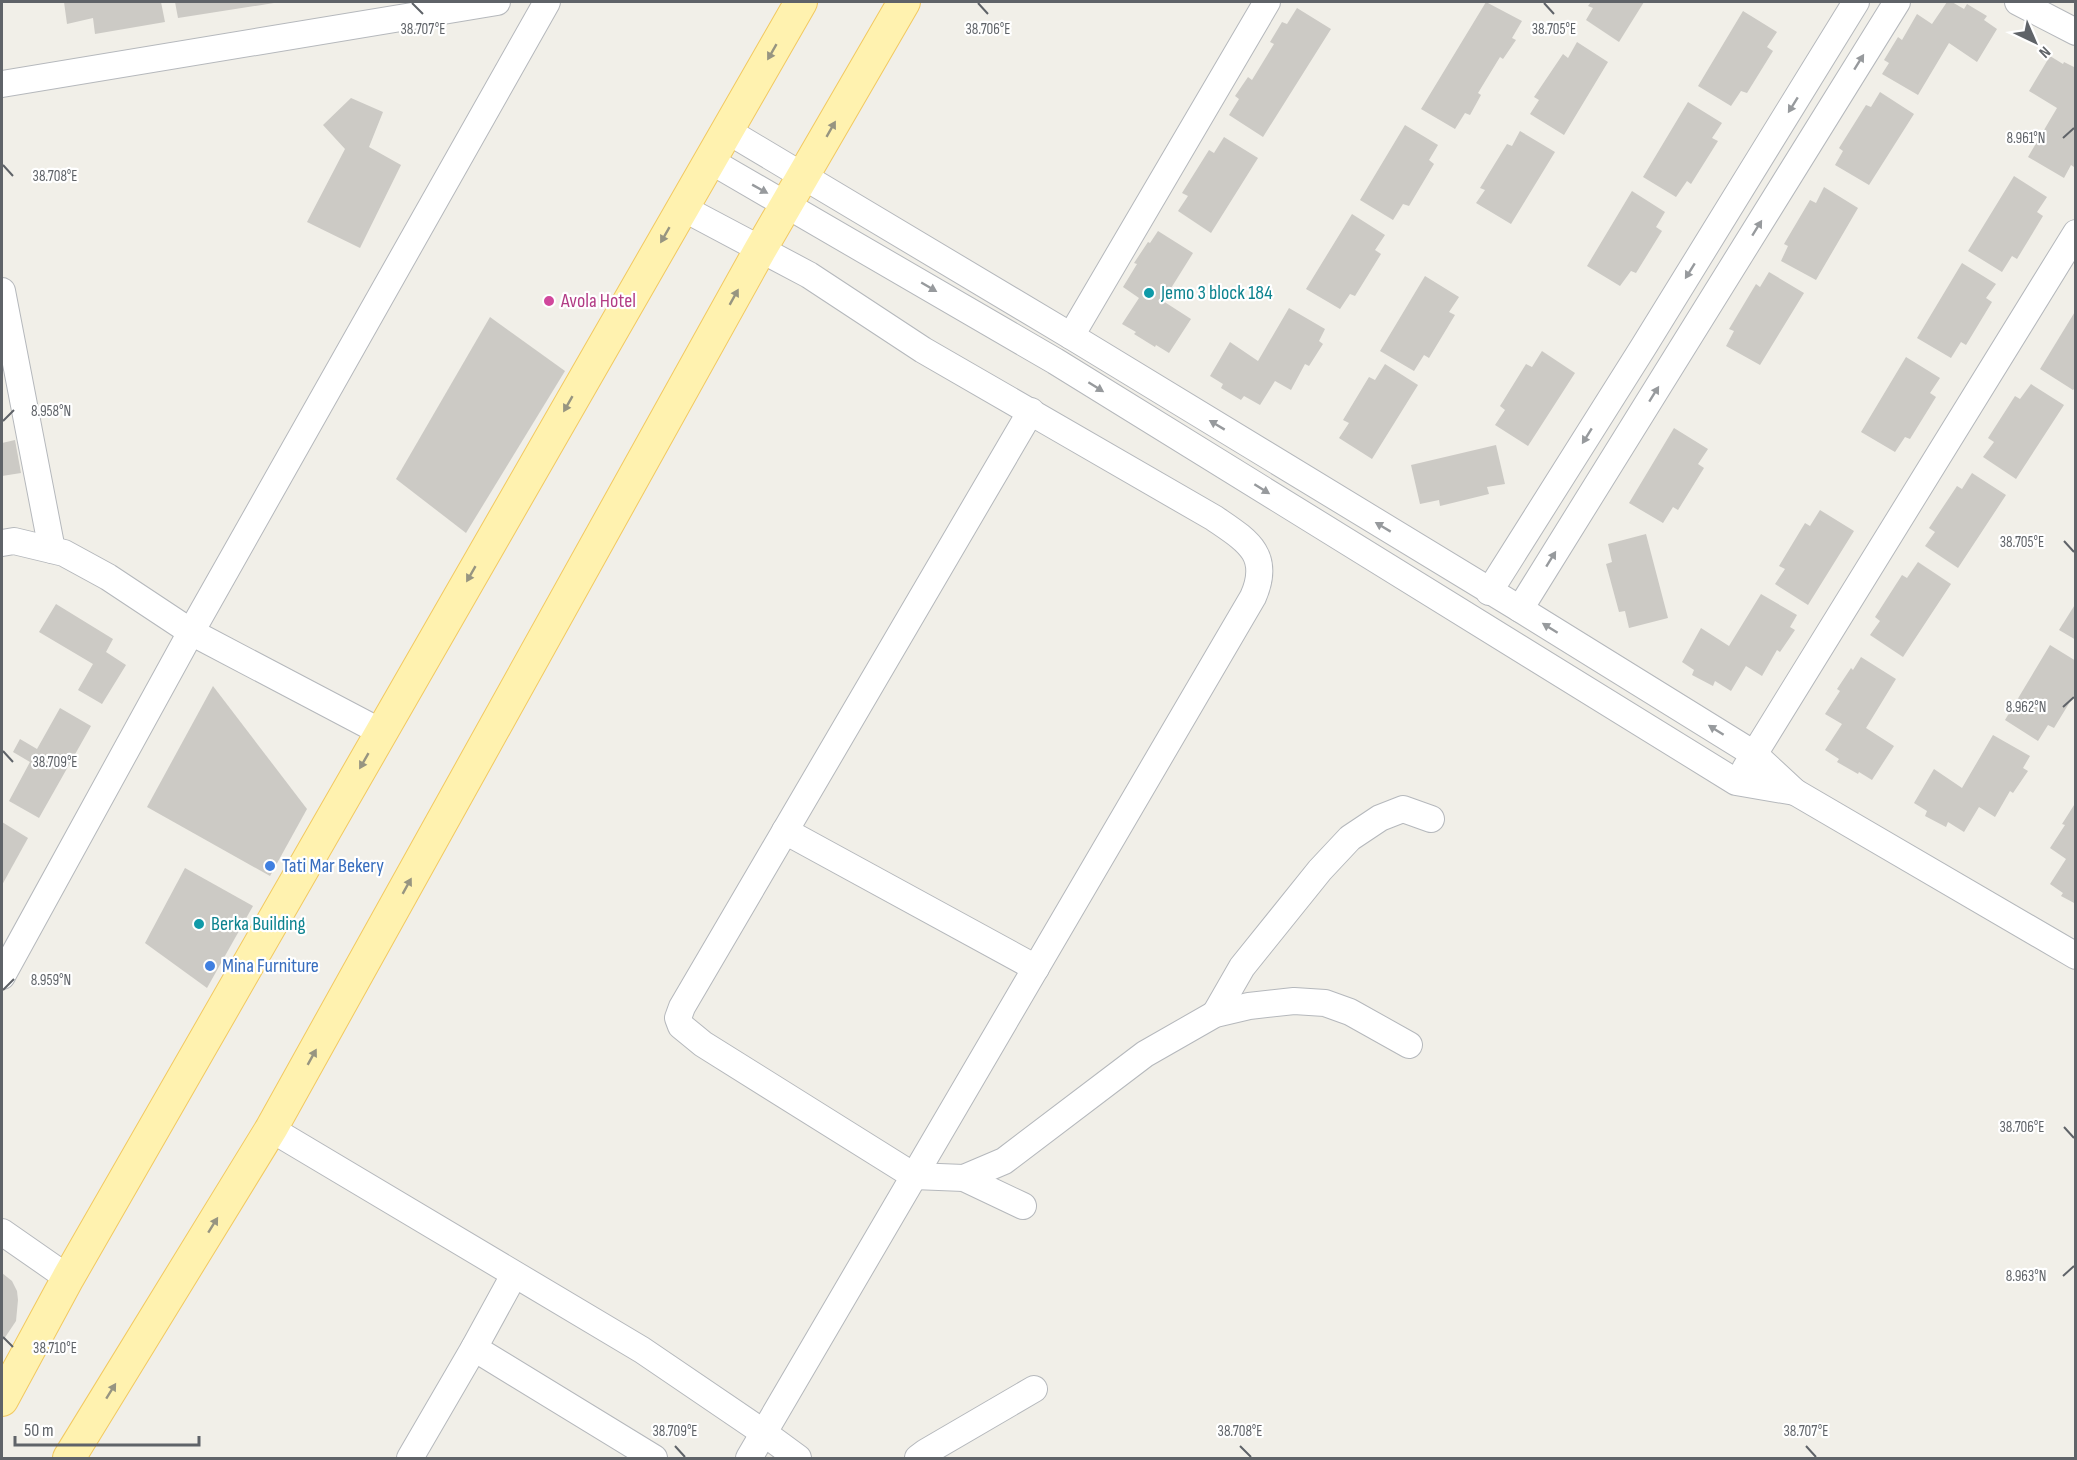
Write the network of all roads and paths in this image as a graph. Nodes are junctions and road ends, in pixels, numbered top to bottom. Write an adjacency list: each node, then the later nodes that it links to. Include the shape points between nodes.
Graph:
1 (497, 2): 10 (street)
2 (547, 2): 27 (street)
3 (801, 2): 11 (main road, one-way to 11)
4 (904, 2): 13 (main road, one-way to 4)
5 (1267, 2): 19 (street)
6 (1856, 2): 20 (street, one-way to 20)
7 (1897, 2): 21 (street, one-way to 7)
8 (2018, 2): 9 (street)
9 (2076, 32)
10 (2, 84)
11 (726, 130): 12 (main road); 13 (street)
12 (709, 160): 14 (street, one-way to 14); 15 (main road)
13 (804, 176): 14 (main road); 19 (street)
14 (788, 204): 17 (main road); 30 (street, one-way to 30, via 1055,361)
15 (681, 207): 17 (street); 28 (main road, one-way to 28)
16 (2076, 233): 29 (street)
17 (760, 250): 22 (street, via 809,275 923,350); 39 (main road, one-way to 17)
18 (2, 291): 24 (street)
19 (1071, 336): 25 (street, one-way to 19)
20 (1644, 346): 21 (street); 25 (street, one-way to 25)
21 (1673, 363): 26 (street, one-way to 21)
22 (1031, 411): 33 (street); 35 (street, via 1245,539 1260,569 1253,597)
23 (2, 543): 24 (street)
24 (52, 550): 27 (street, via 108,577)
25 (1489, 592): 26 (street)
26 (1520, 609): 29 (street, one-way to 26)
27 (191, 632): 28 (street); 36 (street)
28 (381, 732): 45 (main road, one-way to 45)
29 (1754, 754): 30 (street); 31 (street)
30 (1736, 782): 31 (street)
31 (1795, 792): 34 (street)
32 (1431, 819): 37 (street, via 1403,809 1380,818 1350,838 1242,967)
33 (785, 831): 35 (street); 40 (street, via 678,1018 681,1026 704,1044)
34 (2076, 956)
35 (1036, 968): 40 (street)
36 (2, 976)
37 (1215, 1014): 38 (street, via 1294,1001 1324,1003 1350,1012); 41 (street, via 1145,1054 1004,1161)
38 (1409, 1045)
39 (271, 1130): 44 (street); 51 (main road, one-way to 39)
40 (914, 1176): 41 (street); 49 (street)
41 (964, 1178): 42 (street)
42 (1023, 1206)
43 (2, 1233): 45 (street)
44 (514, 1275): 46 (street); 49 (street, via 642,1350)
45 (68, 1278): 48 (main road)
46 (474, 1348): 50 (street); 52 (street)
47 (1034, 1389): 55 (street)
48 (2, 1400)
49 (764, 1433): 53 (street); 54 (street)
50 (649, 1457)
51 (69, 1458)
52 (410, 1458)
53 (749, 1458)
54 (798, 1458)
55 (918, 1458)

